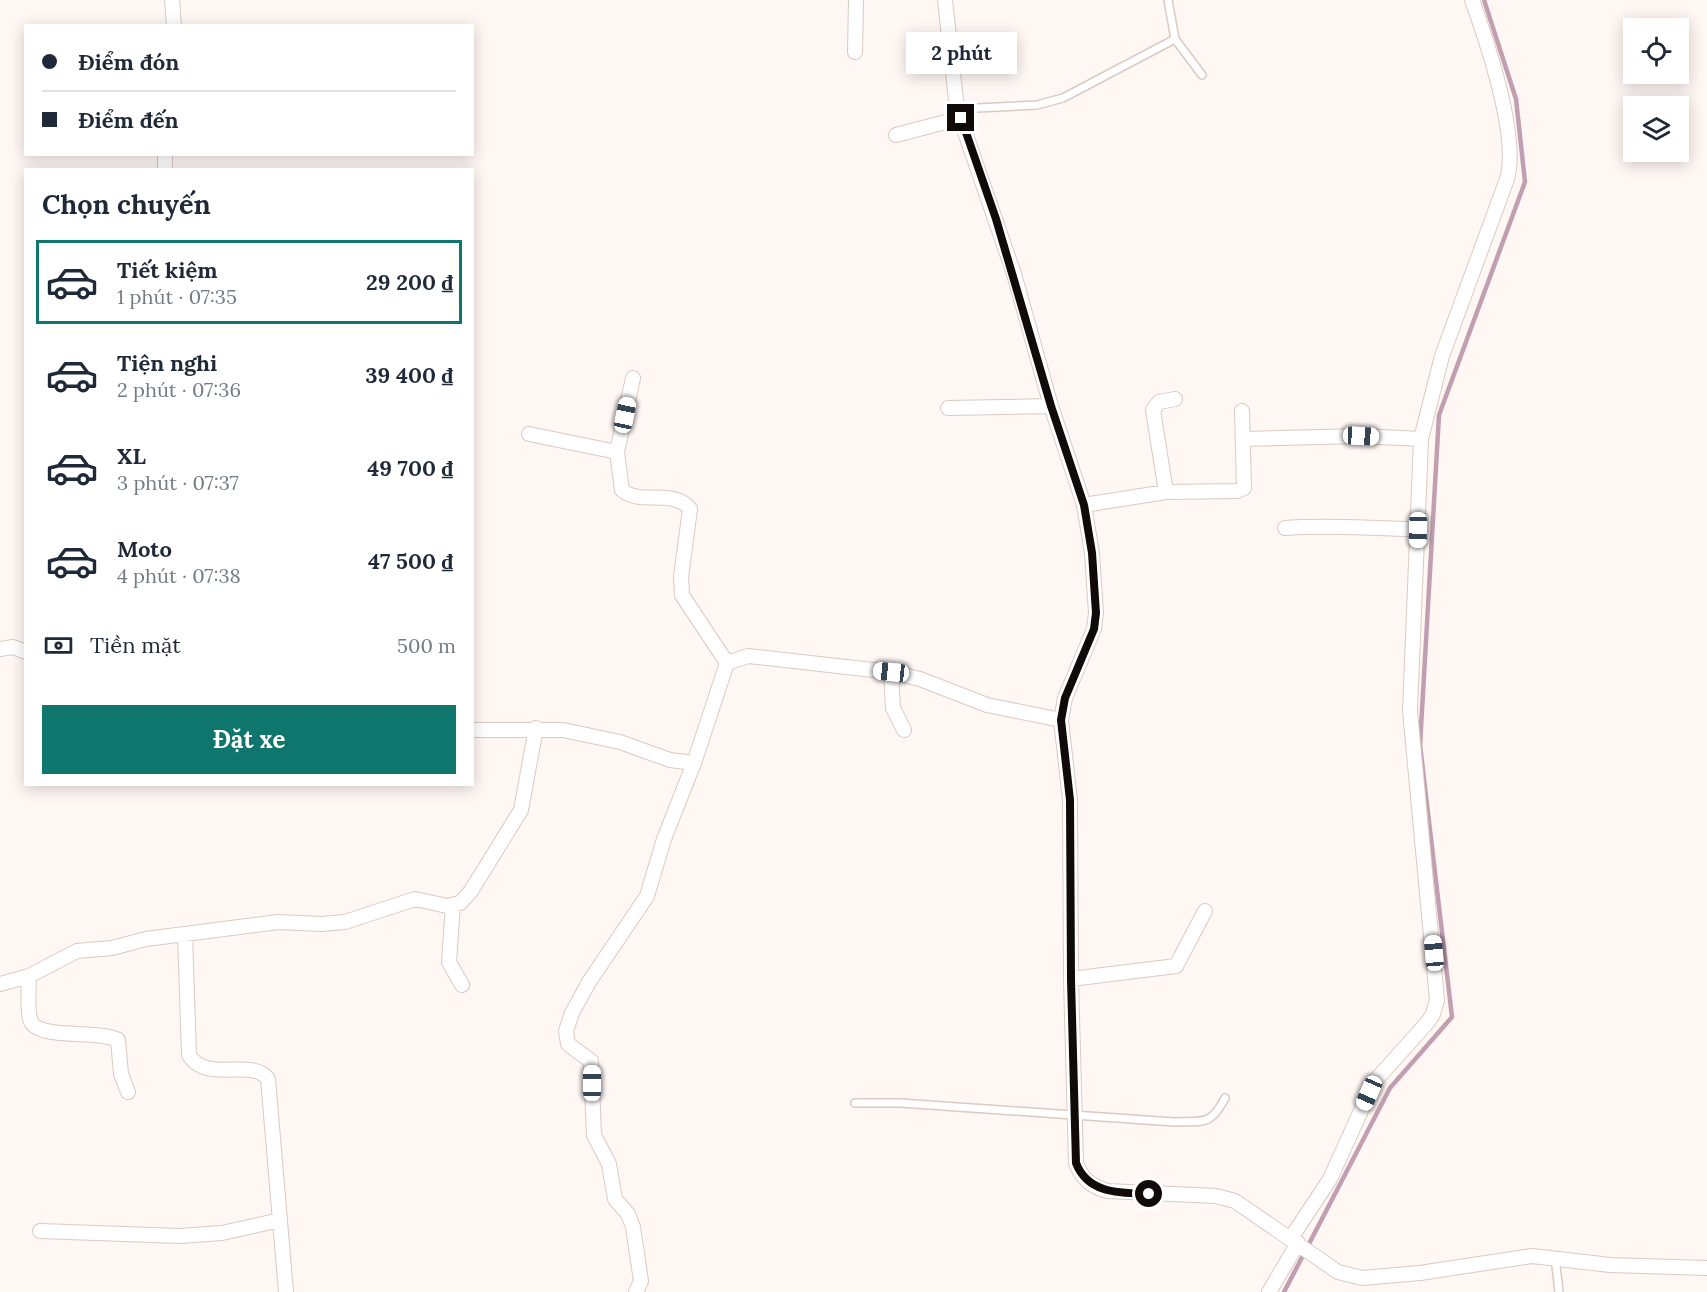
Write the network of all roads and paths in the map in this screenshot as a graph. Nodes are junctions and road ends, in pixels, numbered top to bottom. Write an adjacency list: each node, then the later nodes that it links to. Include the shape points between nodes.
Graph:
1 (172, 0): 6 (street)
2 (856, 0): 8 (street)
3 (945, 0): 10 (street)
4 (1168, 0): 7 (lane)
5 (1472, 0): 19 (street, via 1499,88 1509,170 1442,356)
6 (174, 24)
7 (1175, 39): 9 (lane); 10 (lane, via 1063,98)
8 (855, 52)
9 (1202, 75)
10 (959, 114): 11 (street); 14 (street, via 1014,274)
11 (896, 135)
12 (633, 378): 20 (street)
13 (1175, 399): 21 (street, via 1159,402 1154,410)
14 (1051, 406): 15 (street); 22 (street)
15 (948, 408)
16 (1242, 411): 18 (street)
17 (529, 434): 20 (street)
18 (1243, 439): 19 (street); 21 (street, via 1244,488)
19 (1421, 439): 24 (street)
20 (617, 452): 27 (street, via 620,482 626,493 632,497 677,499 690,508 682,595)
21 (1166, 492): 22 (street)
22 (1084, 505): 29 (street, via 1096,613 1094,629 1065,698)
23 (1285, 528): 24 (street, via 1325,524)
24 (1418, 530): 47 (street, via 1410,711 1437,1000 1427,1023 1374,1082 1330,1179)
25 (0, 649): 26 (street, via 13,647)
26 (24, 651)
27 (727, 663): 28 (street, via 748,656); 33 (street)
28 (891, 672): 29 (street, via 987,705); 32 (street, via 893,708)
29 (1061, 720): 38 (street, via 1070,800)
30 (536, 728): 31 (street); 33 (street, via 620,742 670,760); 34 (street, via 521,810 471,891)
31 (474, 730)
32 (904, 730)
33 (694, 763): 51 (street, via 646,896 589,982 566,1031 568,1044 591,1061 594,1135 609,1164 615,1199 633,1227 641,1281)
34 (453, 905): 36 (street, via 415,899 345,922 278,922); 40 (street, via 449,962)
35 (1205, 911): 38 (street, via 1176,966)
36 (185, 934): 37 (street, via 77,951); 45 (street, via 189,1054 192,1061 205,1068 258,1072 268,1079)
37 (29, 976): 39 (street); 41 (street, via 30,1021 35,1028 50,1033 109,1034 118,1040 121,1074)
38 (1071, 980): 44 (street)
39 (0, 984)
40 (462, 985)
41 (128, 1092)
42 (1225, 1098): 44 (lane, via 1209,1120)
43 (855, 1103): 44 (lane)
44 (1076, 1116): 47 (street, via 1076,1163 1085,1180 1097,1188 1134,1194 1225,1198)
45 (280, 1220): 46 (street, via 222,1233 180,1236); 50 (street)
46 (40, 1231)
47 (1295, 1240): 48 (street, via 1338,1272 1353,1277 1420,1273 1519,1257); 52 (street)
48 (1555, 1257): 49 (street, via 1610,1265); 53 (lane)
49 (1707, 1268)
50 (286, 1292)
51 (636, 1292)
52 (1269, 1292)
53 (1558, 1292)

